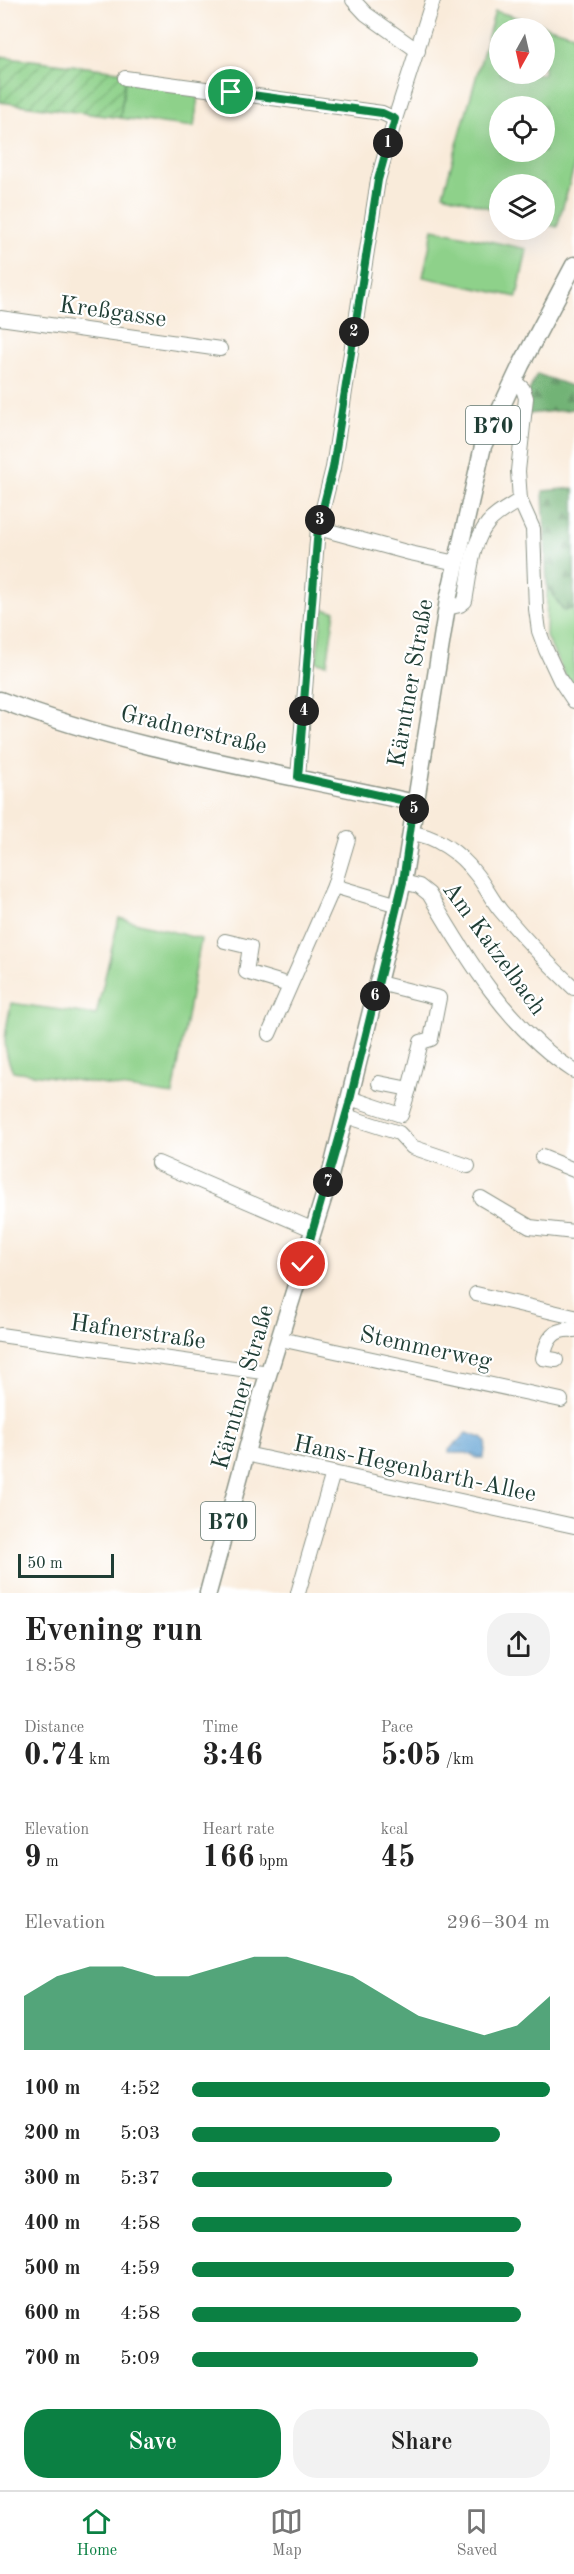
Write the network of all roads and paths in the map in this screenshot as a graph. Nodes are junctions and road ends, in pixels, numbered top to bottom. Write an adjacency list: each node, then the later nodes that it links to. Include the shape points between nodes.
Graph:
1 (353, 0): 3 (street)
2 (433, 0): 3 (street)
3 (418, 51): 5 (street)
4 (125, 78): 5 (street, via 382,113)
5 (395, 119): 11 (street, via 378,180 333,468)
6 (574, 265): 9 (main road, Kärntner Straße / B70)
7 (0, 318): 8 (street, Kreßgasse)
8 (220, 349)
9 (514, 381): 10 (street, via 526,398 518,471); 12 (main road, Kärntner Straße / B70, via 483,446)
10 (520, 500): 13 (street, via 489,522 480,535 465,601); 15 (street, via 533,529 539,631 560,680)
11 (318, 528): 12 (street); 16 (street)
12 (456, 563): 13 (main road, Kärntner Straße / B70)
13 (447, 608): 17 (main road, Kärntner Straße / B70)
14 (0, 700): 16 (main road, Gradnerstraße, via 124,739)
15 (574, 701)
16 (298, 777): 17 (main road, Gradnerstraße)
17 (414, 803): 18 (main road, Kärntner Straße / B70)
18 (410, 833): 20 (main road, Kärntner Straße / B70); 26 (street, via 426,836 456,854 474,872 498,908)
19 (348, 839): 21 (street)
20 (403, 882): 22 (main road, Kärntner Straße / B70); 28 (street, Am Katzelbach, via 429,894 492,991 527,1033)
21 (334, 886): 22 (street); 25 (street)
22 (398, 905): 24 (main road, Kärntner Straße / B70)
23 (225, 941): 25 (street, via 250,947 246,972)
24 (379, 983): 30 (street, via 440,998 431,1039 421,1042); 31 (main road, Kärntner Straße / B70)
25 (289, 985): 27 (street)
26 (574, 988)
27 (269, 1034)
28 (574, 1071)
29 (379, 1083): 30 (street)
30 (409, 1089): 31 (street, via 401,1115)
31 (350, 1098): 32 (main road, Kärntner Straße / B70)
32 (346, 1116): 35 (street, via 399,1133 412,1147); 38 (main road, Kärntner Straße / B70)
33 (542, 1157): 36 (street)
34 (158, 1163): 38 (street)
35 (468, 1166)
36 (574, 1170)
37 (481, 1198): 39 (street, via 530,1227)
38 (314, 1230): 44 (main road, Kärntner Straße / B70)
39 (574, 1232)
40 (476, 1294): 41 (street)
41 (574, 1317)
42 (574, 1330): 45 (street, via 558,1331 547,1341 543,1358)
43 (0, 1335): 46 (street, Hafnerstraße)
44 (280, 1339): 46 (main road, Kärntner Straße / B70); 47 (street, Stemmerweg)
45 (556, 1360)
46 (269, 1373): 48 (main road, Kärntner Straße / B70)
47 (561, 1400)
48 (246, 1454): 49 (street, Hans-Hegenbarth-Allee); 51 (main road, Kärntner Straße / B70)
49 (333, 1473): 50 (street, Hans-Hegenbarth-Allee); 52 (street)
50 (574, 1526)
51 (208, 1593)
52 (298, 1593)

